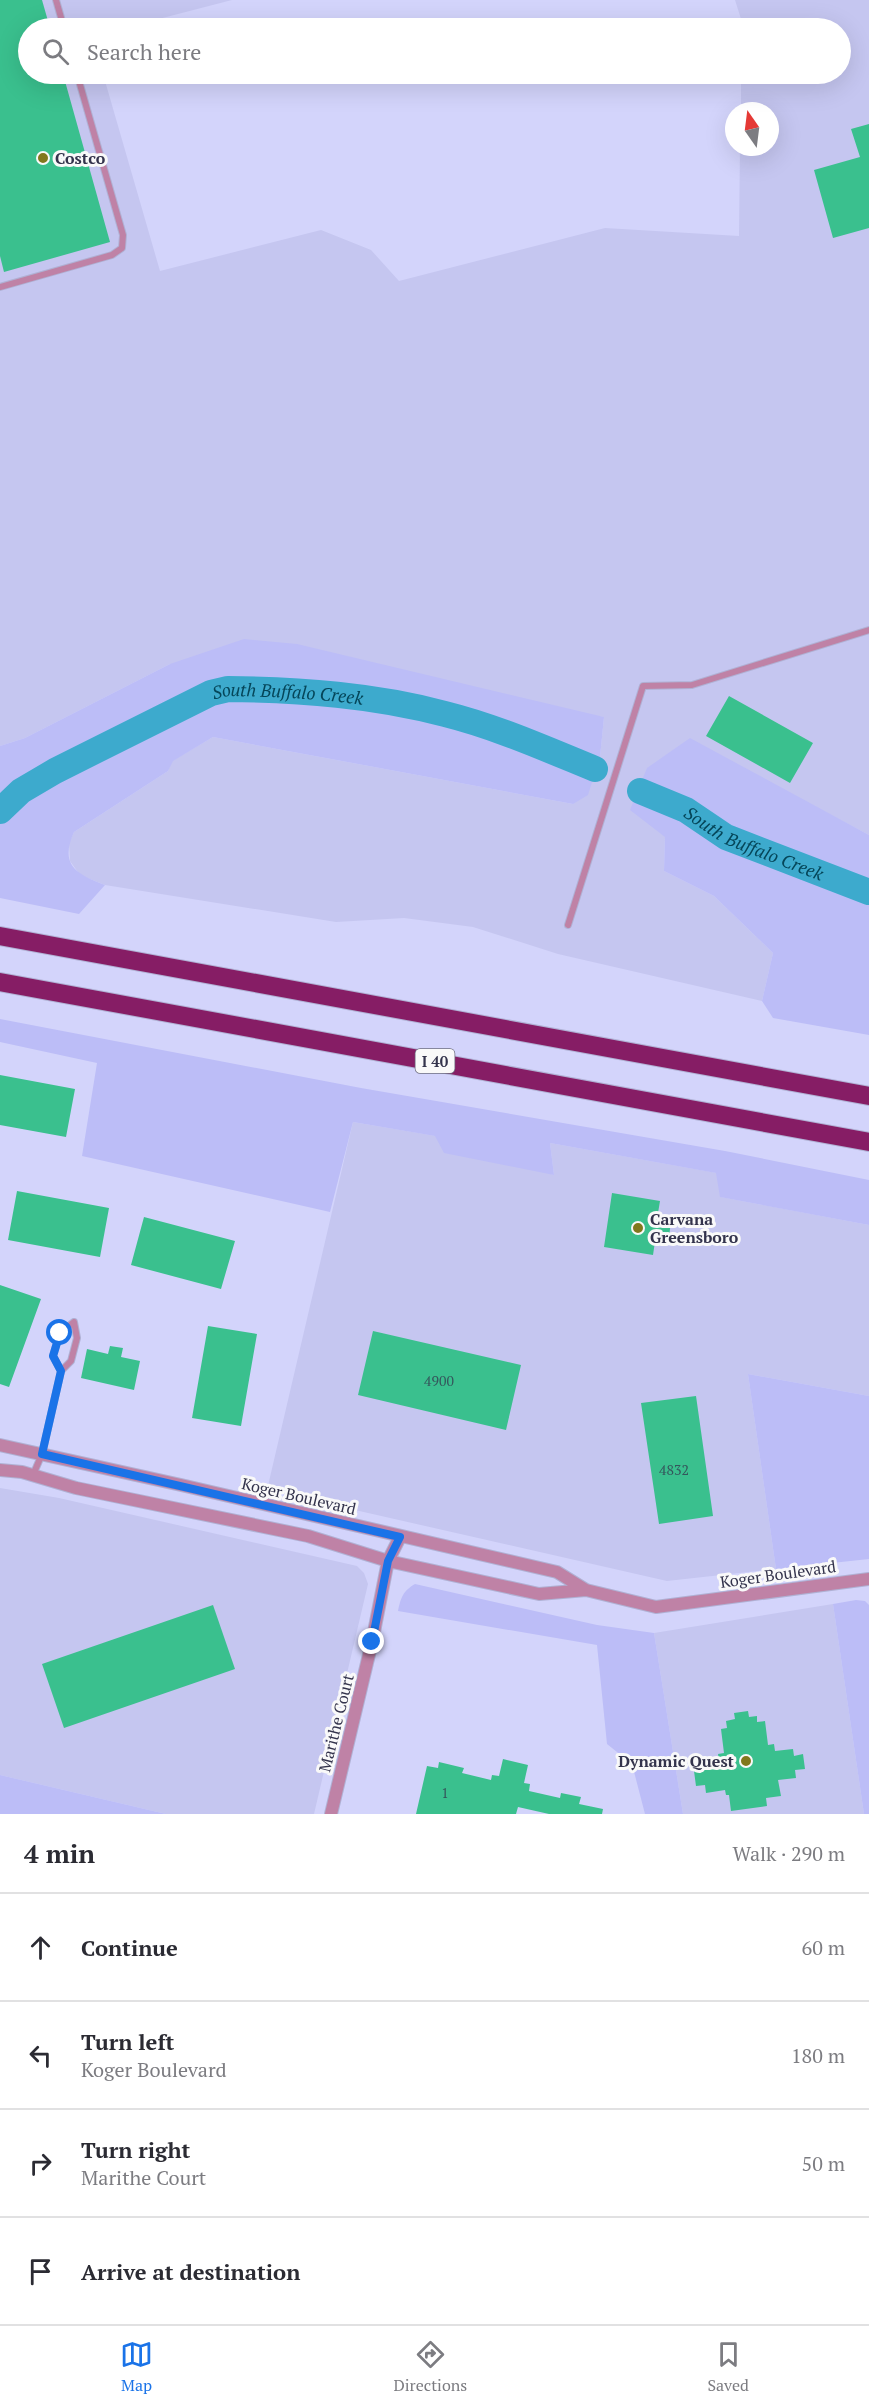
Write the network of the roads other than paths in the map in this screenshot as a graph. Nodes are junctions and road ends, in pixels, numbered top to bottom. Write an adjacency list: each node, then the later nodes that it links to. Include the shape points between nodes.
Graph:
1 (56, 0): 2 (lane)
2 (61, 18)
3 (80, 84): 4 (lane, via 123,235 122,248 112,255)
4 (0, 287)
5 (869, 630): 6 (lane, via 692,685 643,686)
6 (568, 925)
7 (0, 936): 9 (highway)
8 (0, 982): 10 (highway, I 40)
9 (869, 1096)
10 (869, 1142)
11 (61, 1371): 11 (lane, via 71,1361 77,1338 74,1322 60,1333 53,1356); 13 (lane)
12 (0, 1445): 13 (street, Koger Boulevard)
13 (42, 1454): 15 (lane); 16 (street, Koger Boulevard)
14 (0, 1470): 15 (street, Koger Boulevard)
15 (33, 1476): 17 (street, Koger Boulevard, via 308,1536)
16 (400, 1537): 17 (street, Marithe Court); 19 (street, Koger Boulevard, via 557,1572)
17 (388, 1561): 19 (street, Koger Boulevard, via 539,1594); 20 (street, Marithe Court)
18 (869, 1579): 19 (street, Koger Boulevard, via 656,1607)
19 (586, 1590)
20 (331, 1814)

